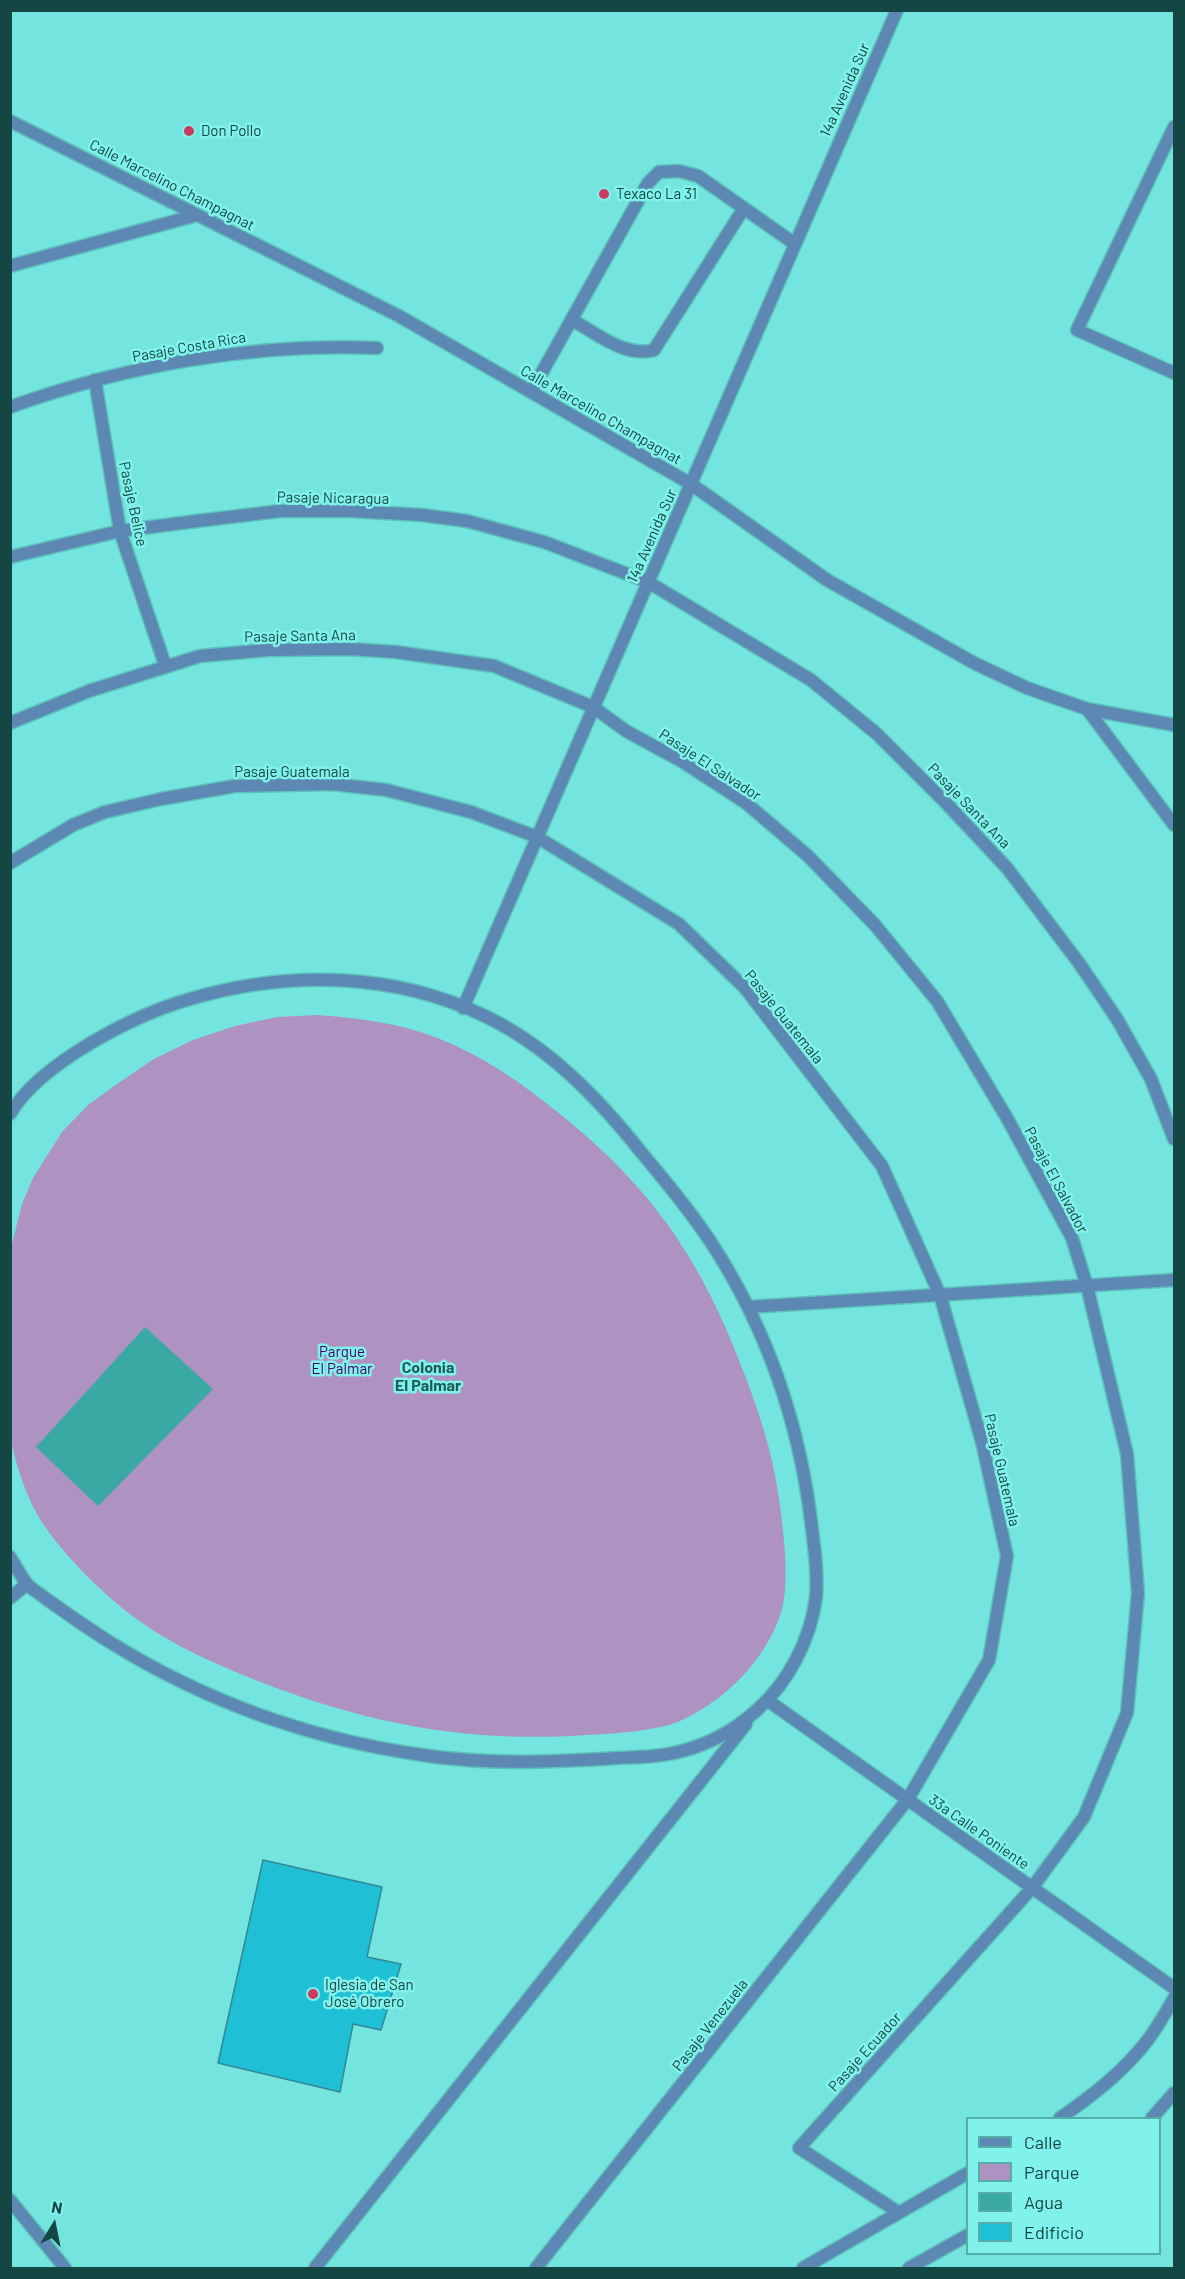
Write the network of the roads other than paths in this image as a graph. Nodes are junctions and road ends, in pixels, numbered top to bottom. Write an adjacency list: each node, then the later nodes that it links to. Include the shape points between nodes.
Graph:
1 (897, 10): 6 (street, 14a Avenida Sur)
2 (10, 121): 5 (street, Calle Marcelino Champagnat)
3 (1174, 127): 10 (street, via 1077,330)
4 (744, 208): 6 (street); 8 (street, via 654,350 628,351); 8 (street, via 698,176 679,171 659,172 648,183)
5 (197, 215): 7 (street); 12 (street, Calle Marcelino Champagnat, via 399,316)
6 (795, 244): 14 (street, 14a Avenida Sur)
7 (10, 266)
8 (572, 320): 12 (street)
9 (377, 348): 11 (street, Pasaje Costa Rica, via 327,346 250,352)
10 (1174, 373)
11 (95, 380): 13 (street, Pasaje Costa Rica); 15 (street, Pasaje Belice)
12 (531, 392): 14 (street, Calle Marcelino Champagnat)
13 (10, 407)
14 (691, 484): 17 (street, 14a Avenida Sur); 20 (street, Calle Marcelino Champagnat, via 827,580 974,663)
15 (120, 531): 16 (street, Pasaje Nicaragua); 17 (street, Pasaje Nicaragua, via 280,511 422,515 467,521 544,542); 18 (street, Pasaje Belice)
16 (10, 556)
17 (648, 582): 19 (street, 14a Avenida Sur); 29 (street, Pasaje Santa Ana, via 811,680 877,734 946,803 1007,868 1105,1000 1151,1079)
18 (165, 665): 19 (street, Pasaje Santa Ana, via 200,656 268,650 396,652 494,666); 21 (street, Pasaje Santa Ana, via 88,690)
19 (593, 707): 24 (street, 14a Avenida Sur); 31 (street, Pasaje El Salvador, via 746,803 808,856 876,925 938,1001 1072,1238)
20 (1087, 710): 22 (street, Calle Marcelino Champagnat); 23 (street)
21 (10, 723)
22 (1174, 725)
23 (1174, 825)
24 (537, 837): 25 (street, Pasaje Guatemala, via 471,812 386,790 332,784 235,786 105,812 73,825); 26 (street, 14a Avenida Sur); 32 (street, Pasaje Guatemala, via 679,924 745,988 882,1166)
25 (10, 863)
26 (464, 1008): 27 (street, via 402,988 357,981 278,981 221,990 176,1003 92,1042); 33 (street, via 522,1038 587,1089 678,1197 712,1244)
27 (15, 1096): 28 (street)
28 (10, 1114)
29 (1174, 1138)
30 (1174, 1280): 31 (street)
31 (1087, 1286): 32 (street); 40 (street, Pasaje El Salvador, via 1127,1454 1138,1593 1127,1713 1084,1817)
32 (940, 1295): 33 (street); 39 (street, Pasaje Guatemala, via 982,1442 1007,1556 988,1660)
33 (748, 1307): 37 (street, via 770,1357 797,1440 817,1568 808,1631 796,1661)
34 (10, 1557): 35 (street)
35 (27, 1584): 36 (street); 38 (street, via 128,1654 197,1690 259,1716 381,1749 500,1762 650,1757 707,1743)
36 (10, 1598)
37 (767, 1700): 38 (street); 39 (street, 33a Calle Poniente)
38 (757, 1710): 51 (street)
39 (908, 1799): 40 (street, 33a Calle Poniente); 52 (street, Pasaje Venezuela)
40 (1032, 1888): 41 (street, 33a Calle Poniente); 48 (street, Pasaje Ecuador, via 799,2148)
41 (1174, 1988)
42 (1174, 1998): 44 (street, via 1128,2063 1094,2095)
43 (1174, 2093): 45 (street)
44 (1061, 2117)
45 (1153, 2117)
46 (966, 2174): 48 (street)
47 (10, 2200): 50 (street)
48 (898, 2212): 53 (street)
49 (966, 2236): 54 (street)
50 (65, 2268)
51 (315, 2268)
52 (536, 2268)
53 (803, 2268)
54 (909, 2268)

